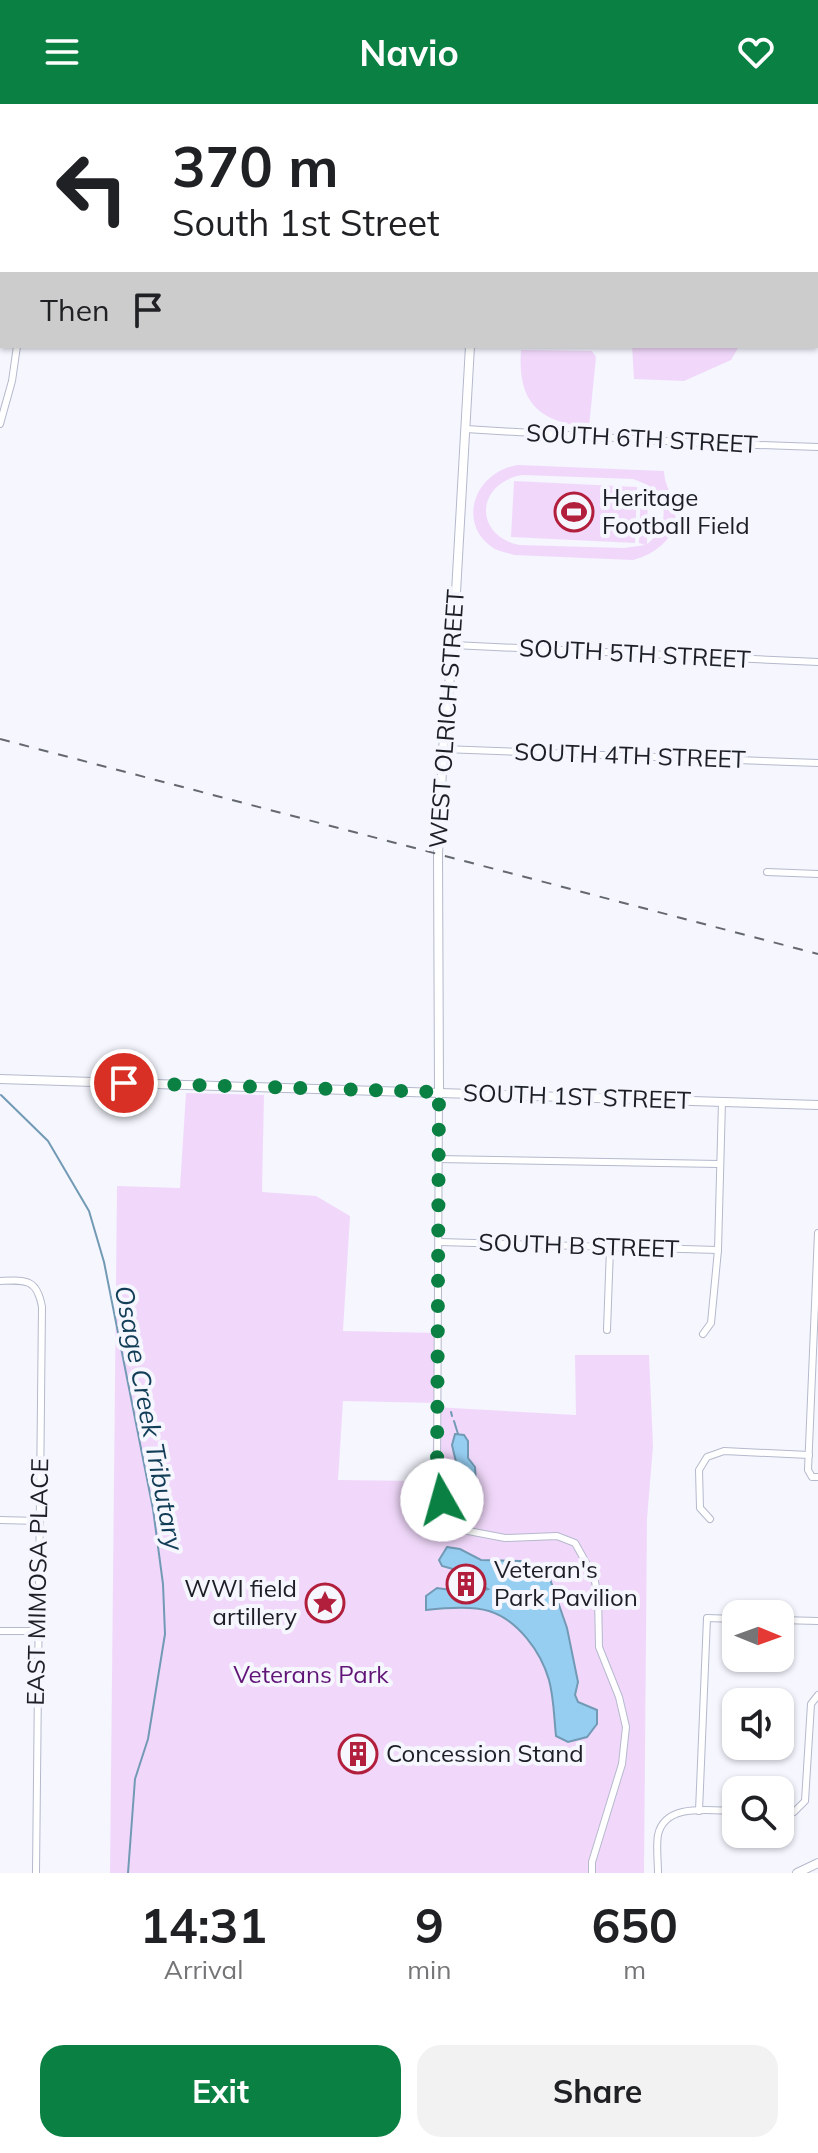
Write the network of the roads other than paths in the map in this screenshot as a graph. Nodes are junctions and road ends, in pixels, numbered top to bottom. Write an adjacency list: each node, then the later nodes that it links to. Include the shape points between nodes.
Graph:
1 (17, 348): 3 (street)
2 (470, 348): 4 (street, WEST OLRICH STREET)
3 (0, 424)
4 (466, 429): 5 (street, SOUTH 6TH STREET); 6 (street, WEST OLRICH STREET)
5 (818, 447)
6 (453, 645): 7 (street, SOUTH 5TH STREET); 8 (street, WEST OLRICH STREET)
7 (818, 662)
8 (443, 749): 9 (street, SOUTH 4TH STREET); 13 (street, WEST OLRICH STREET)
9 (818, 763)
10 (767, 872): 11 (street)
11 (818, 874)
12 (0, 1079): 13 (street, SOUTH 1ST STREET)
13 (439, 1092): 14 (street, SOUTH 1ST STREET); 16 (street)
14 (722, 1101): 15 (street, SOUTH 1ST STREET); 17 (street)
15 (818, 1105)
16 (438, 1159): 17 (street); 19 (street)
17 (719, 1164): 21 (street)
18 (818, 1235): 25 (street)
19 (439, 1242): 20 (street, SOUTH B STREET); 27 (street)
20 (610, 1248): 21 (street, SOUTH B STREET); 23 (street)
21 (718, 1250): 24 (street, via 711,1323)
22 (0, 1281): 34 (street, EAST MIMOSA PLACE, via 30,1283 39,1291 42,1307)
23 (607, 1330)
24 (703, 1334)
25 (816, 1356): 26 (street)
26 (809, 1455): 28 (street, via 808,1470); 32 (street, via 724,1451 707,1457 699,1470 700,1508)
27 (437, 1475): 29 (street); 30 (street)
28 (818, 1477)
29 (442, 1500): 30 (street); 31 (street)
30 (426, 1501): 36 (street, via 418,1511 419,1527 433,1536)
31 (454, 1515): 35 (street); 36 (street)
32 (710, 1519)
33 (0, 1520): 34 (street)
34 (39, 1521): 41 (street, EAST MIMOSA PLACE)
35 (463, 1530): 36 (street); 49 (street, via 505,1538 557,1536 575,1543 594,1577 599,1647 626,1727 622,1764)
36 (448, 1531)
37 (722, 1619): 43 (street, via 707,1618)
38 (794, 1620): 39 (street)
39 (818, 1621)
40 (0, 1631): 41 (street)
41 (37, 1631): 48 (street, EAST MIMOSA PLACE)
42 (818, 1695): 45 (street, via 811,1704 805,1801)
43 (699, 1811): 44 (street); 50 (street, via 676,1812 663,1823)
44 (722, 1811)
45 (794, 1812)
46 (818, 1861): 47 (street)
47 (799, 1872)
48 (36, 1873)
49 (592, 1873)
50 (658, 1873)

